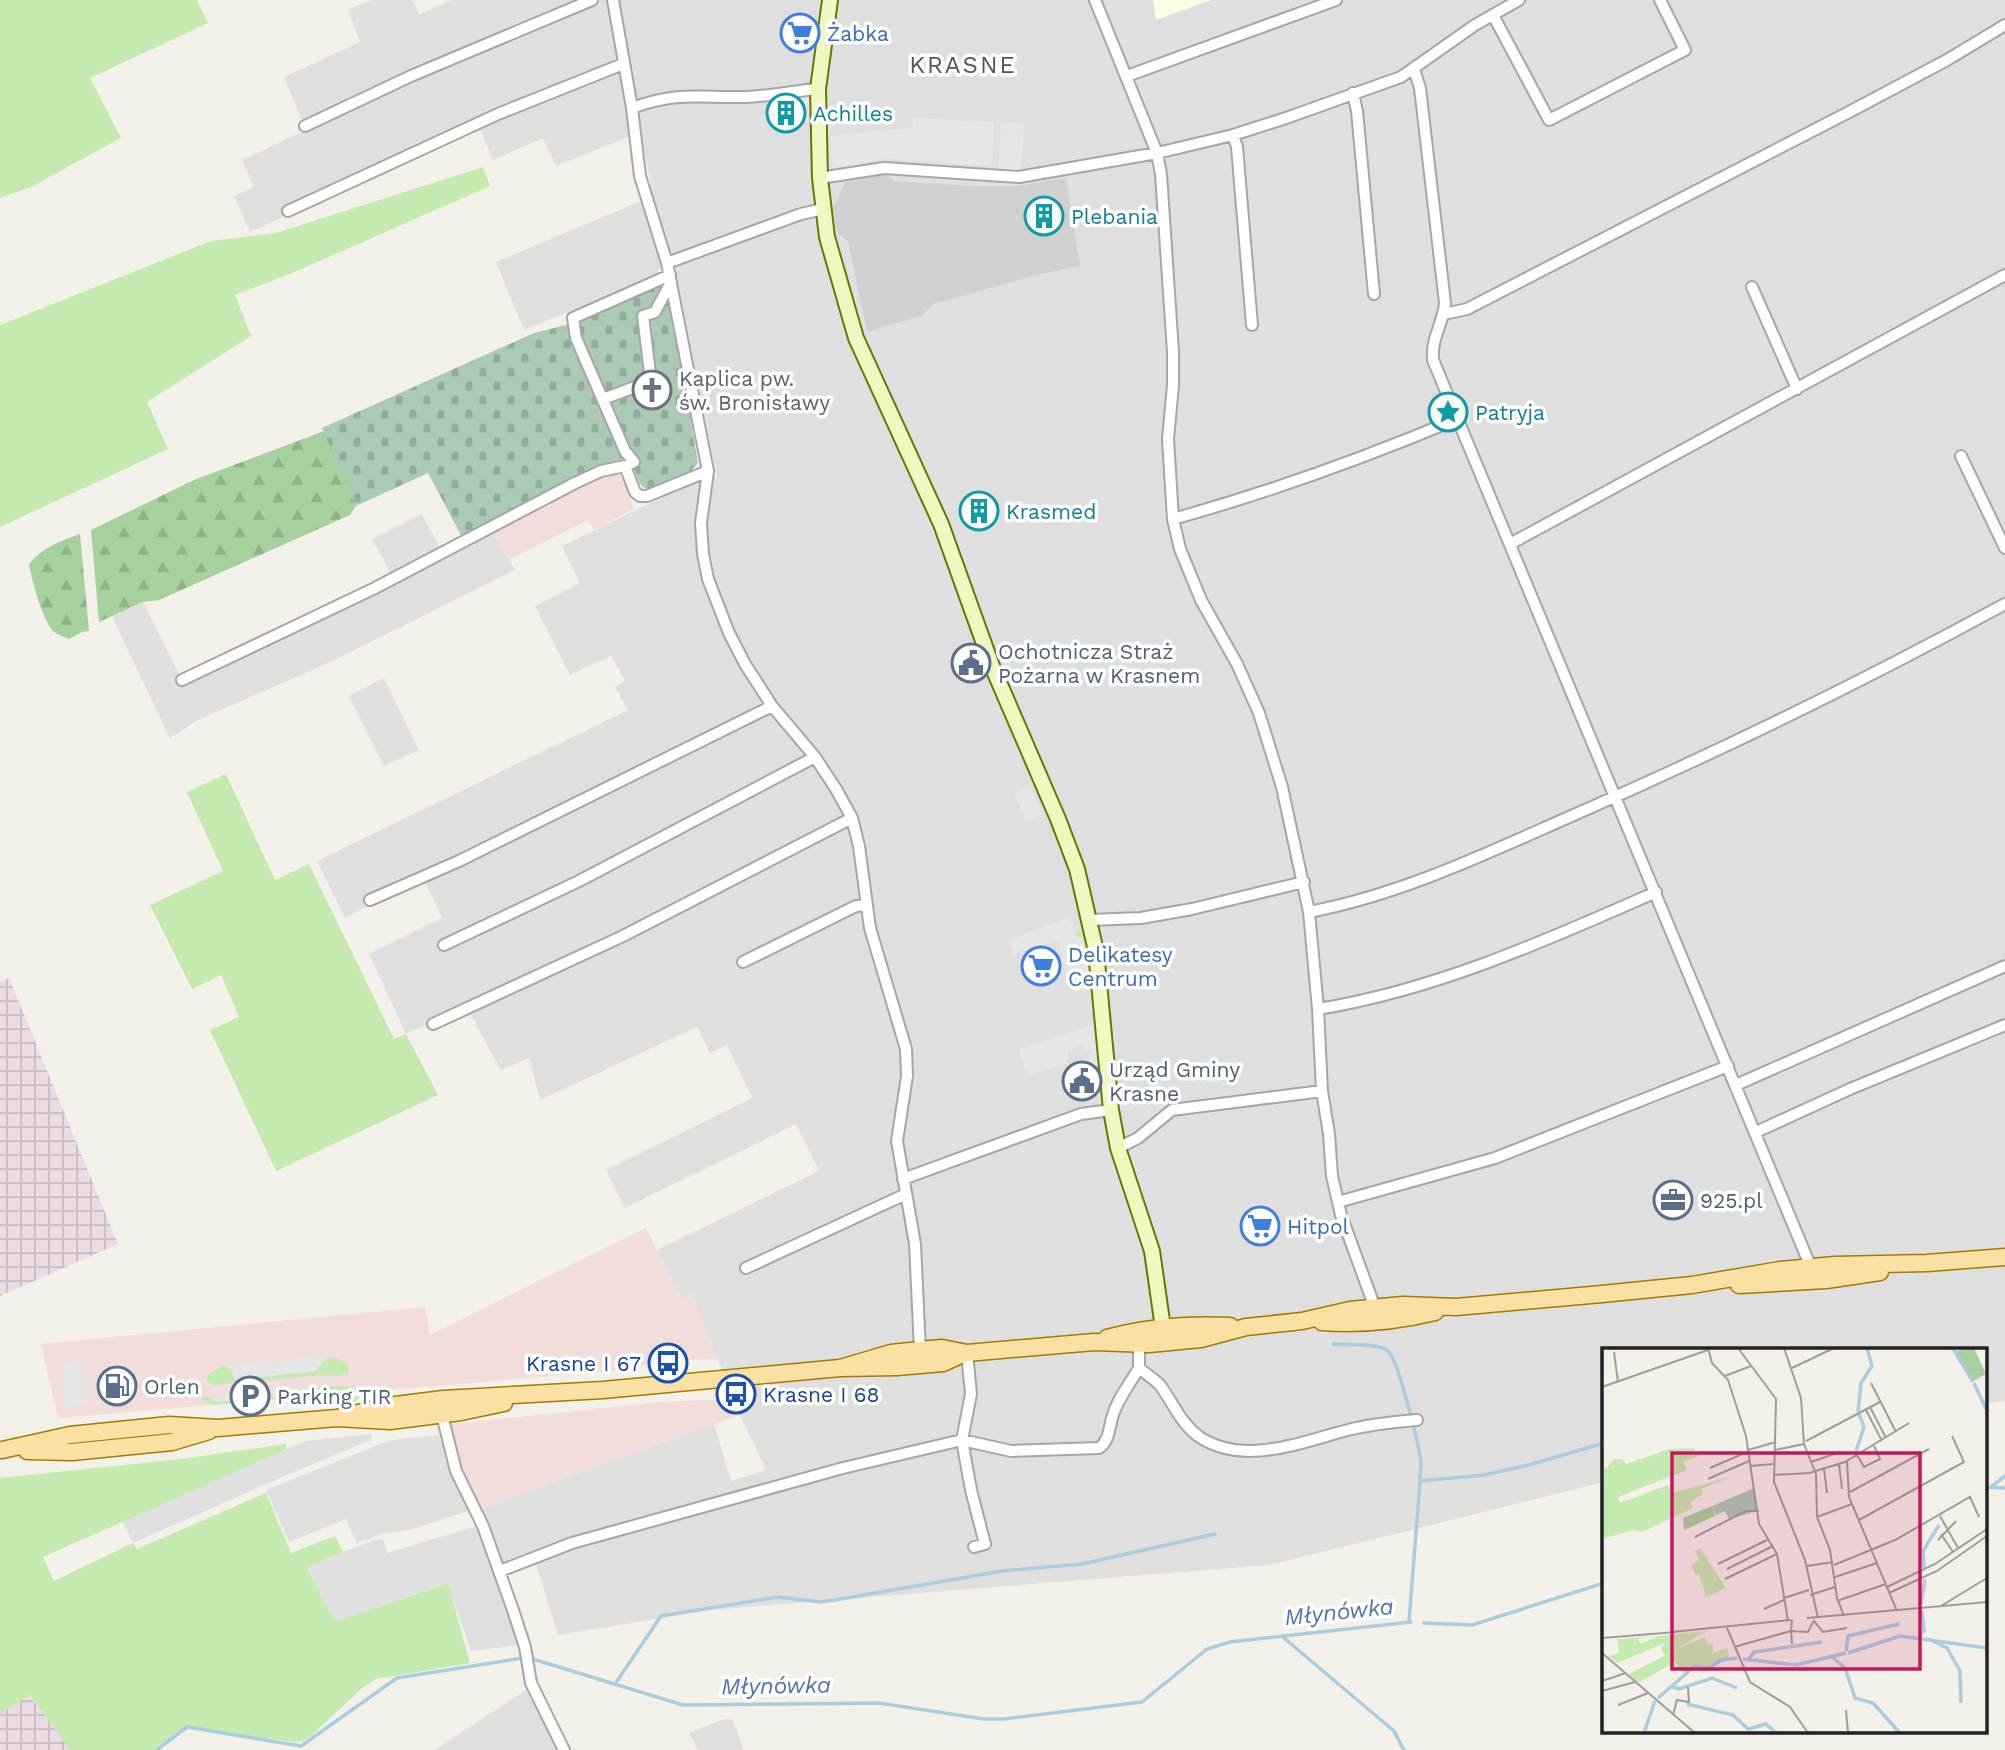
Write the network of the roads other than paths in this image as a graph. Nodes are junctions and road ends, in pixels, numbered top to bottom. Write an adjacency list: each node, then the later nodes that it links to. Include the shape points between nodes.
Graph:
1 (592, 0): 16 (street)
2 (613, 0): 10 (street)
3 (830, 0): 13 (street)
4 (1095, 0): 12 (street)
5 (1336, 0): 12 (street)
6 (1519, 0): 8 (street)
7 (1660, 0): 8 (street, via 1685,50 1549,120)
8 (1493, 15): 11 (street)
9 (2005, 25): 27 (street, via 1839,118 1466,309)
10 (623, 64): 15 (street); 21 (street, via 498,114)
11 (1414, 69): 14 (street); 27 (street, via 1420,88)
12 (1127, 76): 18 (street)
13 (818, 89): 15 (street, via 749,97 681,95); 19 (street)
14 (1353, 93): 17 (street); 26 (street)
15 (632, 107): 22 (street, via 640,176)
16 (304, 126)
17 (1233, 135): 18 (street); 28 (street)
18 (1157, 153): 19 (street, via 1019,177 884,168); 35 (street, via 1173,352 1168,439)
19 (820, 178): 20 (street)
20 (823, 209): 22 (street); 49 (street, via 856,338 940,524 993,669 1069,847)
21 (288, 211)
22 (667, 263): 24 (street)
23 (2005, 275): 29 (street)
24 (670, 278): 30 (street, via 655,312 643,316 648,379); 30 (street, via 573,318 576,338); 34 (street)
25 (1752, 287): 29 (street)
26 (1374, 294)
27 (1444, 314): 31 (street, via 1434,336 1433,360)
28 (1252, 325)
29 (1797, 389): 36 (street)
30 (603, 399): 33 (street, via 634,462)
31 (1457, 419): 35 (street, via 1233,503); 36 (street)
32 (1962, 456): 37 (street)
33 (625, 466): 34 (street, via 640,496); 39 (street, via 575,483 375,588)
34 (708, 471): 40 (street, via 701,523 708,579 729,633)
35 (1173, 519): 44 (street, via 1201,600 1259,713)
36 (1510, 544): 42 (street)
37 (2005, 548)
38 (2005, 604): 42 (street, via 1806,709)
39 (182, 680)
40 (772, 706): 41 (street); 46 (street, via 459,861)
41 (815, 757): 43 (street); 50 (street, via 579,881)
42 (1616, 797): 45 (street); 48 (street, via 1438,875)
43 (852, 818): 47 (street); 54 (street, via 623,936)
44 (1304, 882): 48 (street); 49 (street, via 1192,909)
45 (1656, 892): 53 (street, via 1463,972); 56 (street)
46 (370, 900)
47 (867, 905): 51 (street, via 856,906); 62 (street, via 906,1049 907,1076 897,1141)
48 (1309, 912): 53 (street)
49 (1090, 920): 59 (street)
50 (444, 945)
51 (743, 962)
52 (2005, 966): 57 (street)
53 (1318, 1009): 58 (street)
54 (433, 1024)
55 (2005, 1025): 60 (street)
56 (1728, 1066): 57 (street); 64 (street, via 1495,1158)
57 (1736, 1085): 60 (street)
58 (1322, 1091): 61 (street, via 1172,1110); 64 (street)
59 (1111, 1110): 61 (street); 62 (street, via 1081,1114)
60 (1756, 1132): 67 (street)
61 (1118, 1148): 77 (street, via 1152,1251)
62 (903, 1179): 63 (street)
63 (906, 1194): 68 (street); 82 (street, via 917,1265)
64 (1338, 1202): 73 (street)
65 (2005, 1257): 66 (main road)
66 (1927, 1264): 67 (main road); 69 (main road)
67 (1809, 1267): 69 (street); 70 (street); 71 (main road)
68 (746, 1268)
69 (1826, 1280): 70 (main road)
70 (1790, 1283): 71 (main road)
71 (1692, 1285): 72 (main road)
72 (1456, 1307): 73 (main road); 74 (main road)
73 (1376, 1308): 74 (street); 75 (main road); 76 (street)
74 (1397, 1320): 76 (main road)
75 (1302, 1321): 76 (main road); 78 (main road)
76 (1351, 1324)
77 (1163, 1328): 78 (main road, via 1200,1324); 79 (street); 80 (main road); 81 (street)
78 (1247, 1328): 79 (main road)
79 (1183, 1340): 81 (main road)
80 (1094, 1342): 81 (main road); 83 (main road)
81 (1144, 1344): 87 (street)
82 (920, 1350): 83 (main road); 84 (street); 85 (street); 86 (main road, via 891,1353)
83 (966, 1353): 84 (main road); 92 (street, via 971,1394)
84 (936, 1363): 85 (main road)
85 (897, 1367): 86 (main road)
86 (841, 1368): 88 (main road)
87 (1139, 1368): 91 (street, via 1158,1383 1182,1423 1225,1449 1285,1447 1373,1424); 92 (street, via 1113,1413 1105,1444 1099,1448 1011,1451)
88 (551, 1394): 89 (main road); 90 (main road, via 443,1399)
89 (442, 1415): 90 (main road, via 390,1421); 95 (street, via 456,1471)
90 (337, 1418): 93 (main road, via 218,1429 169,1425 95,1432)
91 (1417, 1420)
92 (962, 1440): 94 (street, via 985,1544); 95 (street, via 572,1543)
93 (1, 1450)
94 (974, 1547)
95 (500, 1571): 96 (street, via 536,1696)
96 (564, 1750)

